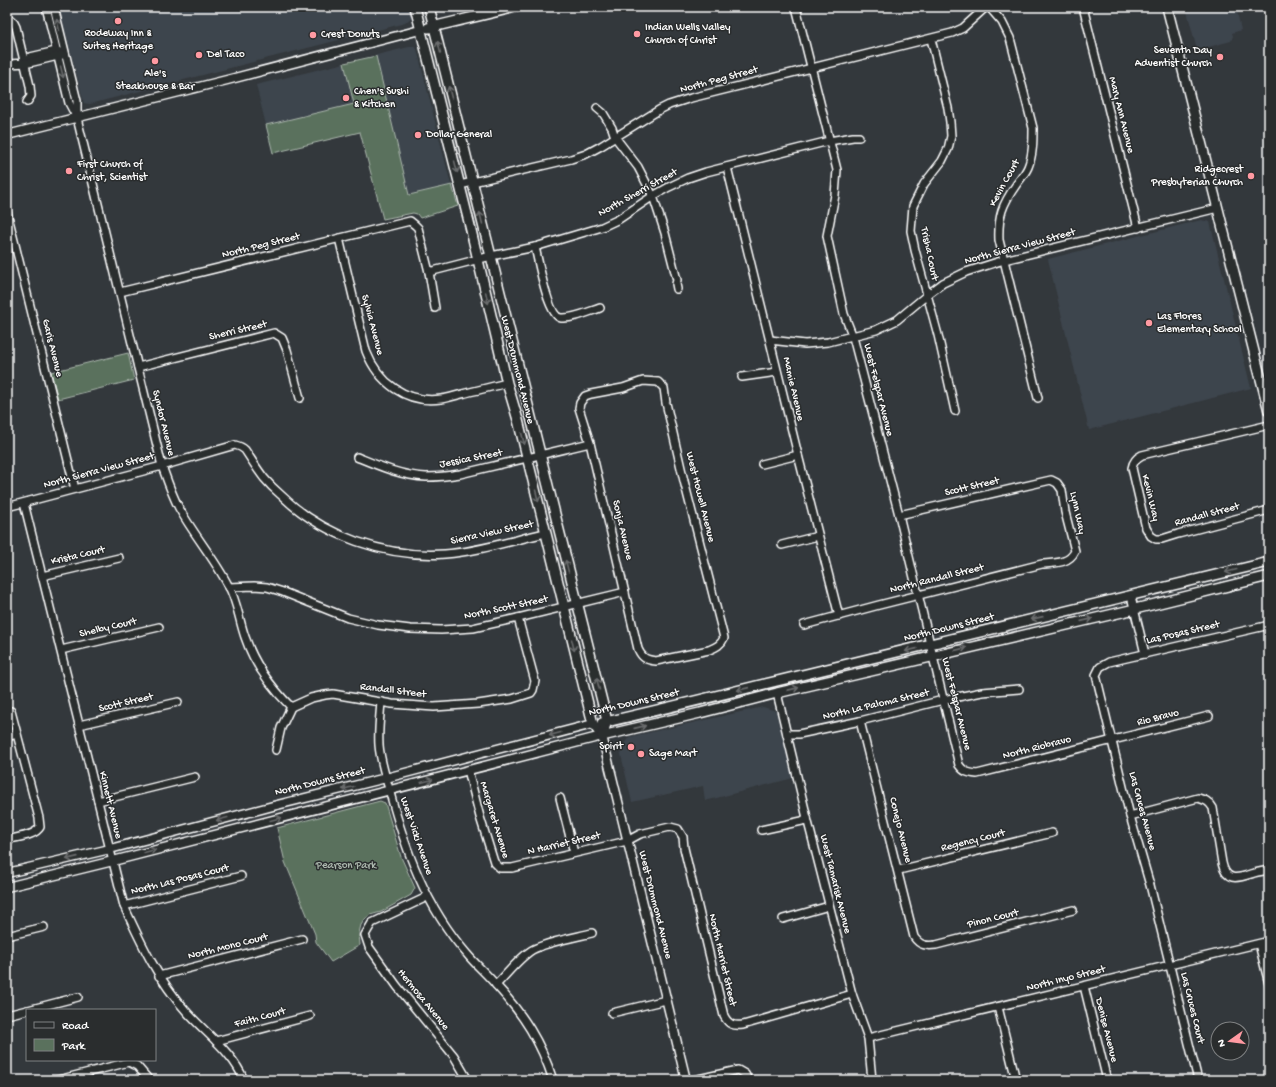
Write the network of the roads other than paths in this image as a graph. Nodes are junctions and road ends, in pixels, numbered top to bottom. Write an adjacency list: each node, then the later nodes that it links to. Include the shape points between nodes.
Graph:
1 (46, 7): 14 (street)
2 (54, 7): 15 (street, one-way to 2)
3 (415, 7): 12 (main road, West Drummond Avenue)
4 (429, 7): 11 (main road)
5 (516, 7): 11 (main road)
6 (796, 7): 18 (street, West Felspar Avenue)
7 (988, 7): 13 (street, North Peg Street, via 963,28); 37 (street, Kevin Court, via 1002,22 1010,38 1033,128 1033,148 1028,168 1001,210 998,226)
8 (1083, 7): 32 (street, Mary Ann Avenue)
9 (1167, 7): 30 (main road)
10 (11, 20): 16 (street, via 16,27)
11 (434, 26): 12 (main road); 27 (main road, one-way to 11)
12 (420, 30): 21 (street); 28 (main road, West Drummond Avenue, one-way to 28)
13 (931, 39): 18 (street, North Peg Street); 41 (street, Trisha Court, via 948,108 951,136 942,161 924,184 913,206 911,232)
14 (57, 53): 15 (street); 16 (street, via 30,57); 21 (street, one-way to 21, via 69,103)
15 (66, 54): 21 (street, via 78,101)
16 (25, 63): 17 (street); 19 (street, via 31,91)
17 (7, 64)
18 (811, 68): 23 (street, North Peg Street, via 669,105); 25 (street, West Felspar Avenue)
19 (27, 102)
20 (597, 108): 23 (street, via 603,113)
21 (77, 118): 22 (street); 40 (street, Syndor Avenue)
22 (7, 136)
23 (615, 137): 27 (street, North Peg Street, via 579,157); 29 (street, via 638,168)
24 (859, 137): 25 (street, North Sherri Street)
25 (829, 141): 26 (street, North Sherri Street); 44 (street, West Felspar Avenue, via 837,170 837,186 827,236 844,314)
26 (727, 167): 29 (street, North Sherri Street, via 688,178); 45 (street, Mamie Avenue)
27 (472, 182): 28 (street, North Peg Street); 35 (main road, one-way to 27)
28 (460, 185): 36 (main road, West Drummond Avenue)
29 (652, 196): 34 (street, North Sherri Street, via 619,219 602,227); 39 (street, via 665,233)
30 (1218, 208): 32 (street, North Sierra View Street); 54 (main road)
31 (7, 212): 65 (street, Garis Avenue)
32 (1138, 228): 37 (street, North Sierra View Street)
33 (339, 238): 38 (street, North Peg Street, via 412,223 418,228); 40 (street, North Peg Street); 50 (street, Sylvia Avenue, via 366,351 377,373 387,383 412,397 426,400)
34 (535, 247): 35 (street, North Sherri Street); 43 (street, via 549,305 556,316 574,316)
35 (491, 256): 36 (street, North Sherri Street); 59 (main road, West Drummond Avenue)
36 (478, 260): 38 (street, North Sherri Street); 50 (main road, West Drummond Avenue, one-way to 50)
37 (1004, 260): 41 (street, North Sierra View Street, via 966,272 943,283); 52 (street, Kevin Court)
38 (429, 272): 42 (street)
39 (678, 288)
40 (120, 292): 46 (street, Syndor Avenue)
41 (927, 295): 44 (street, North Sierra View Street, via 897,320); 53 (street, Trisha Court)
42 (436, 308)
43 (600, 308)
44 (853, 337): 45 (street, North Sierra View Street, via 805,344); 69 (street, West Felspar Avenue)
45 (770, 340): 47 (street, Mamie Avenue)
46 (138, 367): 51 (street, Sherri Street, via 274,333 282,338 287,350); 63 (street, Syndor Avenue)
47 (777, 372): 48 (street); 58 (street, Mamie Avenue)
48 (742, 377)
49 (655, 381): 56 (street, Sonja Avenue, via 642,381 611,392 591,394 582,399 579,405 580,414); 95 (street, West Howell Avenue, via 664,388 724,638 718,647 709,650 656,661)
50 (507, 383): 61 (main road, West Drummond Avenue, one-way to 61)
51 (300, 398)
52 (1038, 398)
53 (956, 411)
54 (1269, 412)
55 (1269, 425): 72 (street, Kevin Way, via 1137,458 1132,468 1146,528)
56 (590, 443): 59 (street, Jessica Street); 80 (street, Sonja Avenue)
57 (242, 448): 63 (street, North Sierra View Street, via 235,445 227,446); 70 (street, Sierra View Street, via 264,479 304,514 322,526 373,547 418,554 444,554 466,552)
58 (798, 455): 62 (street); 71 (street, Mamie Avenue)
59 (540, 456): 61 (street, Jessica Street); 83 (main road, West Drummond Avenue, one-way to 59)
60 (358, 457): 61 (street, Jessica Street, via 396,471 424,477 460,474)
61 (527, 458): 70 (main road, West Drummond Avenue, one-way to 70)
62 (762, 464)
63 (162, 466): 65 (street, North Sierra View Street); 79 (street, Syndor Avenue, via 180,509)
64 (1051, 480): 69 (street, Scott Street); 74 (street, Lynn Way, via 1062,490 1075,551)
65 (75, 489): 66 (street, North Sierra View Street)
66 (24, 503): 67 (street, North Sierra View Street); 77 (street, Kinnett Avenue)
67 (7, 507)
68 (1269, 510): 72 (street, Randall Street, via 1162,539)
69 (899, 515): 81 (street, West Felspar Avenue)
70 (545, 533): 84 (main road, West Drummond Avenue)
71 (818, 536): 73 (street); 86 (street, Mamie Avenue)
72 (1151, 536)
73 (782, 545)
74 (1073, 555): 81 (street, North Randall Street, via 1061,562 1042,564)
75 (119, 558): 77 (street, Krista Court)
76 (1269, 562): 82 (main road, North Downs Street, one-way to 82)
77 (42, 576): 92 (street, Kinnett Avenue)
78 (1269, 576): 85 (main road, North Downs Street)
79 (229, 586): 87 (street, North Scott Street, via 267,587 348,618 410,629 473,628); 102 (street, Syndor Avenue, via 252,656 278,694)
80 (625, 592): 83 (street, North Scott Street); 95 (street, Sonja Avenue, via 638,649)
81 (918, 596): 86 (street, North Randall Street); 91 (street, West Felspar Avenue)
82 (1131, 596): 85 (street); 91 (main road, North Downs Street, one-way to 91)
83 (577, 604): 84 (street, North Scott Street); 105 (main road, West Drummond Avenue, one-way to 83)
84 (564, 607): 87 (street, North Scott Street); 107 (main road, West Drummond Avenue, one-way to 107)
85 (1134, 609): 93 (street); 94 (main road, North Downs Street, one-way to 85)
86 (839, 616): 88 (street, North Randall Street)
87 (518, 618): 101 (street, Randall Street, via 535,681 531,693 478,704 434,707)
88 (804, 625)
89 (159, 627): 92 (street, Shelby Court)
90 (1269, 628): 93 (street, Las Posas Street, via 1265,626)
91 (930, 646): 94 (street, West Felspar Avenue); 105 (main road, North Downs Street, one-way to 105)
92 (61, 650): 108 (street, Kinnett Avenue)
93 (1145, 654): 96 (street, Las Posas Street)
94 (933, 656): 98 (main road, North Downs Street, one-way to 94); 99 (street, West Felspar Avenue)
95 (644, 658)
96 (1102, 665): 113 (street, Las Cruces Avenue, via 1096,679)
97 (1018, 689): 99 (street, North La Paloma Street, via 982,692)
98 (777, 693): 110 (street, West Tamarisk Avenue); 111 (main road, North Downs Street, one-way to 98)
99 (943, 700): 106 (street, North La Paloma Street); 116 (street, West Felspar Avenue, via 959,765)
100 (178, 702): 108 (street, Scott Street)
101 (381, 702): 102 (street, Randall Street, via 333,694 311,698); 118 (street, West Vicki Avenue, via 379,746)
102 (291, 707): 114 (street, via 281,728)
103 (11, 711): 109 (street)
104 (1209, 716): 113 (street, Rio Bravo)
105 (607, 721): 107 (main road, North Downs Street); 111 (main road)
106 (860, 721): 110 (street, North La Paloma Street, via 799,734); 132 (street, Conejo Avenue)
107 (593, 724): 111 (main road, West Drummond Avenue); 118 (street, North Downs Street, one-way to 118)
108 (79, 725): 121 (street, Kinnett Avenue)
109 (17, 734): 112 (street); 126 (street, via 40,827 32,834)
110 (787, 734): 123 (street, West Tamarisk Avenue)
111 (602, 736): 115 (street, North Downs Street); 127 (street, West Drummond Avenue)
112 (7, 737)
113 (1111, 740): 116 (street, North Riobravo, via 976,774); 122 (street, Las Cruces Avenue)
114 (276, 750)
115 (468, 770): 119 (street, North Downs Street, one-way to 115); 131 (street, Margaret Avenue, via 494,862 500,868)
116 (968, 773)
117 (195, 777): 121 (street)
118 (386, 778): 119 (street, West Vicki Avenue); 128 (street, North Downs Street, one-way to 128)
119 (389, 790): 130 (street, North Downs Street, one-way to 119); 137 (street, West Vicki Avenue, via 411,860)
120 (560, 798): 129 (street)
121 (98, 801): 128 (street, Kinnett Avenue)
122 (1130, 816): 133 (street, via 1198,798 1205,800 1213,808 1223,869 1227,874 1233,878 1240,878); 149 (street, Las Cruces Avenue, via 1146,867)
123 (807, 818): 124 (street); 139 (street, West Tamarisk Avenue)
124 (761, 830)
125 (1052, 833): 132 (street, Regency Court)
126 (7, 840)
127 (627, 841): 129 (street, N Harriet Street); 154 (street, North Harriet Street, via 640,834 670,827 678,829 683,837 724,1016 728,1023 735,1026 743,1025); 156 (street, West Drummond Avenue)
128 (110, 849): 130 (street, Kinnett Avenue); 134 (street, North Downs Street, one-way to 134)
129 (574, 853): 131 (street, N Harriet Street)
130 (113, 861): 136 (street, North Downs Street); 138 (street, Kinnett Avenue)
131 (506, 869)
132 (899, 870): 147 (street, Conejo Avenue, via 914,937)
133 (1269, 870)
134 (7, 873)
135 (241, 876): 138 (street, North Las Posas Court)
136 (7, 887)
137 (427, 897): 152 (street, West Vicki Avenue, via 467,955); 168 (street, Hermosa Avenue, via 372,924 366,931 366,938 369,947 396,986 454,1056)
138 (124, 906): 150 (street, Kinnett Avenue)
139 (829, 906): 141 (street); 154 (street, West Tamarisk Avenue)
140 (1073, 910): 147 (street, Pinon Court, via 936,945 927,946)
141 (783, 919)
142 (44, 927): 144 (street)
143 (592, 933): 152 (street, via 532,950)
144 (7, 936)
145 (302, 939): 150 (street, North Mono Court)
146 (1269, 941): 148 (street, North Inyo Street)
147 (919, 943)
148 (1259, 944): 149 (street, North Inyo Street); 151 (street)
149 (1170, 965): 153 (street, North Inyo Street); 176 (street, Las Cruces Court)
150 (159, 976): 164 (street, Kinnett Avenue, via 186,1011)
151 (1269, 984)
152 (496, 985): 169 (street, West Vicki Avenue, via 528,1024 543,1052)
153 (1084, 986): 157 (street, North Inyo Street); 175 (street, Denise Avenue)
154 (852, 994): 163 (street, West Tamarisk Avenue)
155 (78, 998): 158 (street)
156 (666, 1000): 160 (street); 170 (street, West Drummond Avenue)
157 (998, 1007): 163 (street, North Inyo Street); 174 (street)
158 (31, 1009)
159 (26, 1010): 161 (street)
160 (612, 1013)
161 (7, 1015)
162 (310, 1016): 164 (street, Faith Court)
163 (868, 1038): 173 (street, West Tamarisk Avenue)
164 (216, 1041): 167 (street, Kinnett Avenue, via 236,1064)
165 (58, 1080): 166 (street, via 129,1062 137,1066)
166 (149, 1080)
167 (244, 1080)
168 (468, 1080)
169 (553, 1080)
170 (686, 1080)
171 (694, 1080): 172 (street, via 738,1070 745,1074)
172 (748, 1080)
173 (872, 1080)
174 (1016, 1080)
175 (1107, 1080)
176 (1198, 1080)

